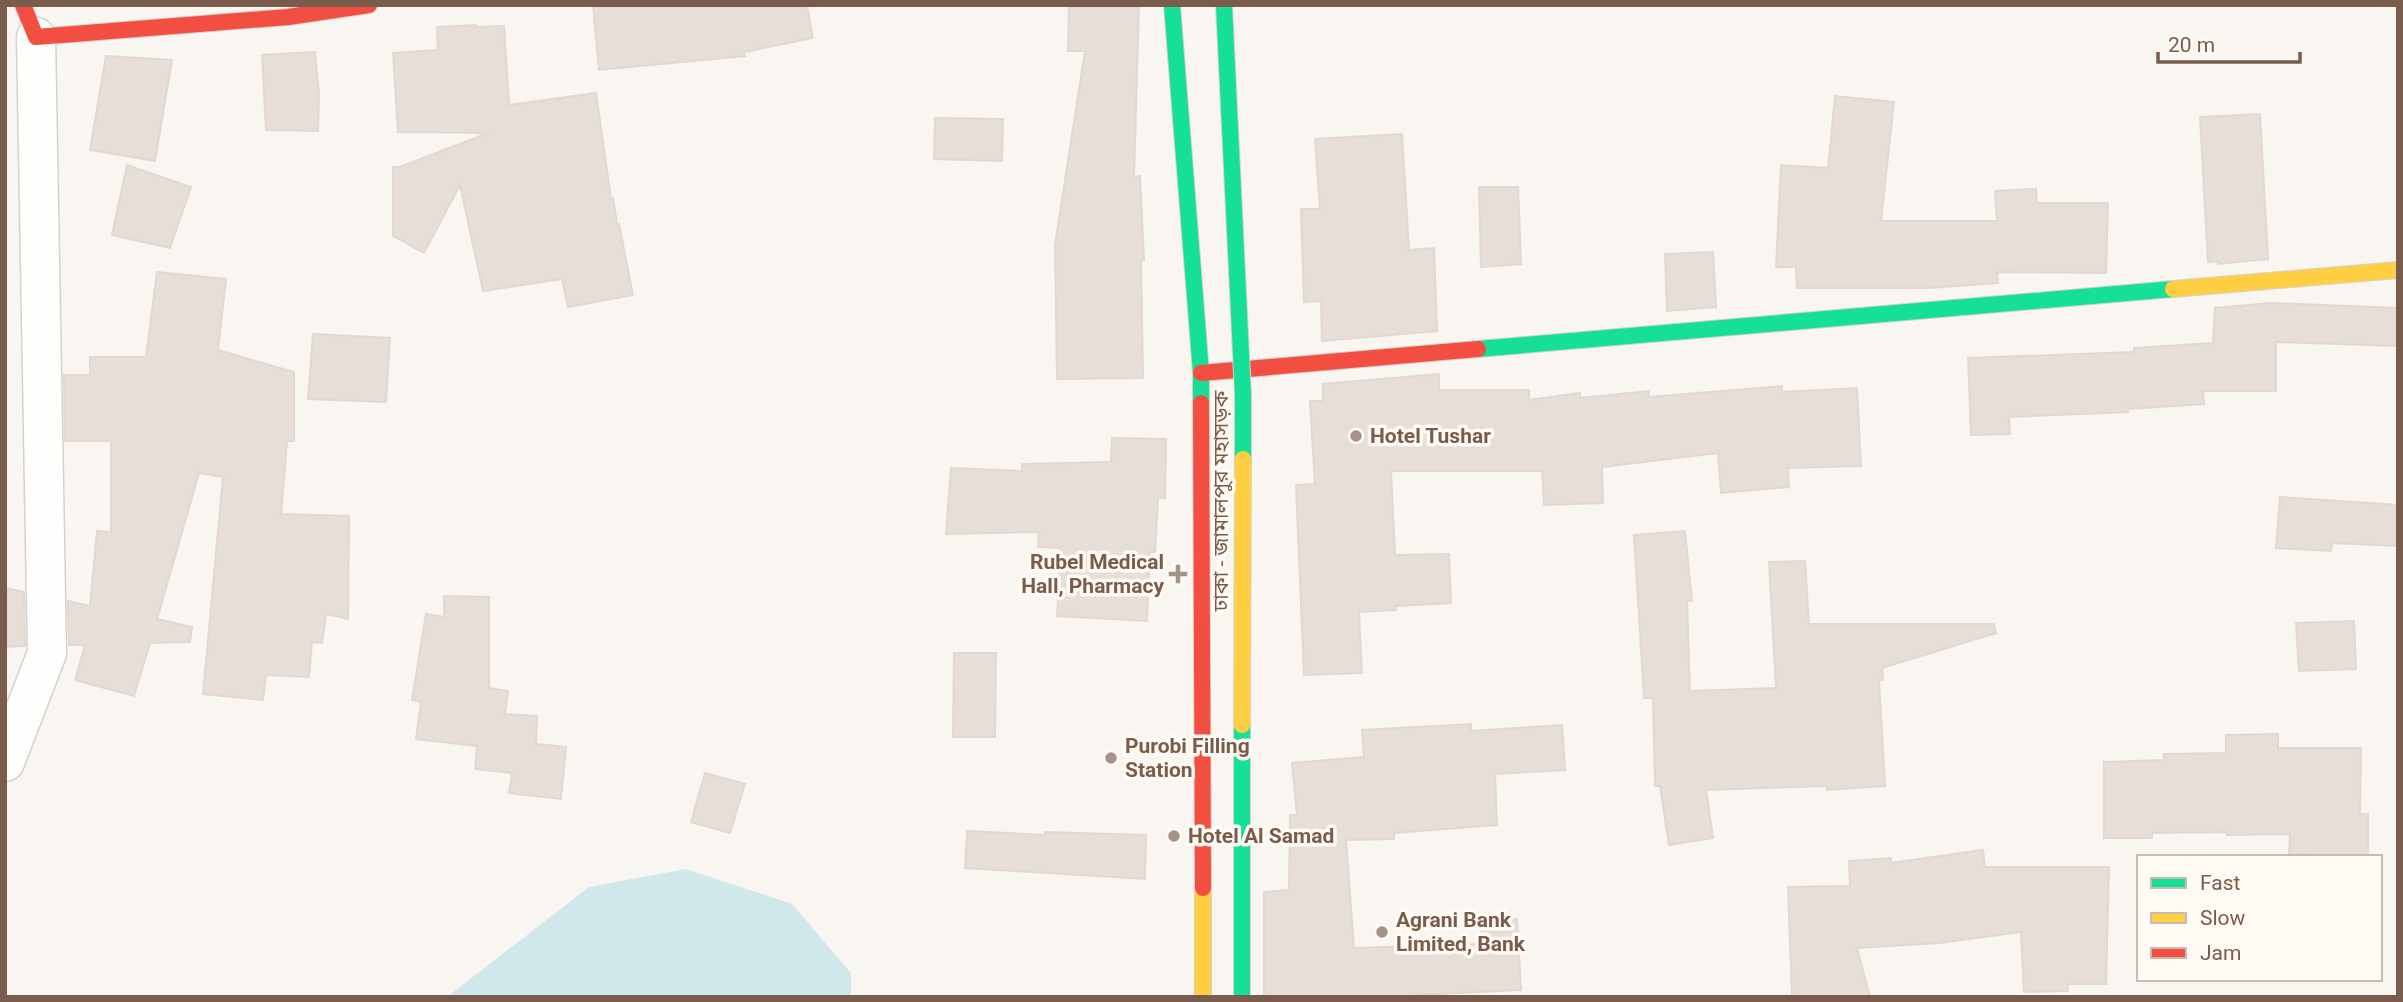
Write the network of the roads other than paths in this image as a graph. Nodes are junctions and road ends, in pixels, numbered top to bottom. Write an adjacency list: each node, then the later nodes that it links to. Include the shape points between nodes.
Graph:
1 (369, 5): 4 (main road, via 289,17)
2 (1172, 5): 6 (main road)
3 (1224, 5): 9 (main road, ঢাকা - জামালপুর মহাসড়ক, bridge, via 1243,395)
4 (29, 21): 7 (street, via 47,653)
5 (2398, 270): 6 (main road)
6 (1201, 373): 8 (main road)
7 (5, 762)
8 (1203, 997)
9 (1242, 997)

